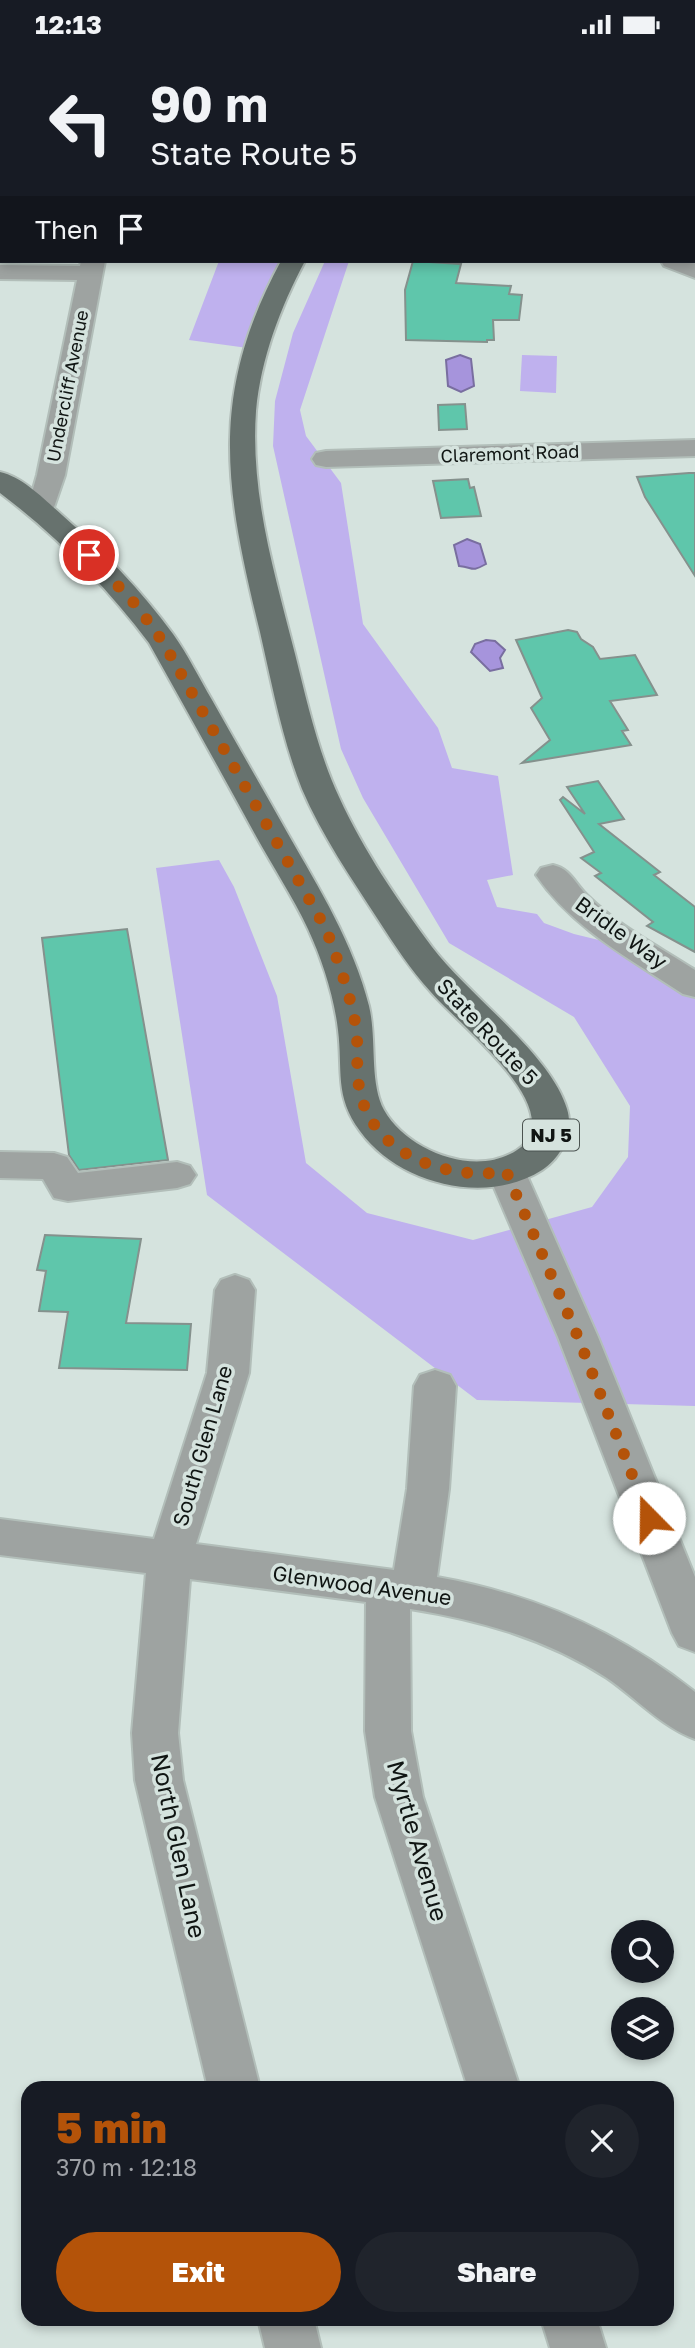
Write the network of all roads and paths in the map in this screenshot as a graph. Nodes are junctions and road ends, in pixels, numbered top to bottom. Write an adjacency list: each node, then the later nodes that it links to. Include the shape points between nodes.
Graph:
1 (292, 263): 13 (main road, State Route 5 / NJ 5, via 265,318 243,411 244,488 255,553 303,748 343,838 418,955 522,1065 547,1102 551,1133 543,1148 526,1163)
2 (677, 263): 4 (street)
3 (91, 267): 5 (street); 9 (street, Undercliff Avenue)
4 (695, 271)
5 (0, 272)
6 (695, 449): 7 (street, Claremont Road)
7 (326, 459)
8 (0, 480): 9 (main road, State Route 5 / NJ 5)
9 (41, 510): 13 (main road, State Route 5 / NJ 5, via 107,572 163,642 326,929 353,1014 359,1091 368,1115 407,1153 436,1168 461,1174)
10 (553, 874): 11 (street, Bridle Way, via 576,904)
11 (695, 986)
12 (0, 1165): 14 (street, via 54,1166 68,1188)
13 (506, 1171): 20 (street, via 578,1337)
14 (177, 1175)
15 (235, 1290): 18 (street, South Glen Lane, via 228,1373)
16 (435, 1386): 19 (street, Myrtle Avenue, via 423,1541)
17 (0, 1537): 18 (street, Glenwood Avenue)
18 (169, 1559): 19 (street, Glenwood Avenue); 22 (street, North Glen Lane, via 155,1733 159,1780)
19 (400, 1589): 21 (street, Glenwood Avenue, via 484,1605 540,1623 601,1651); 23 (street, Myrtle Avenue, via 388,1731 399,1797)
20 (695, 1633)
21 (695, 1719)
22 (232, 2081)
23 (492, 2081)
24 (288, 2326): 26 (street)
25 (571, 2326): 27 (street)
26 (293, 2348)
27 (578, 2348)

